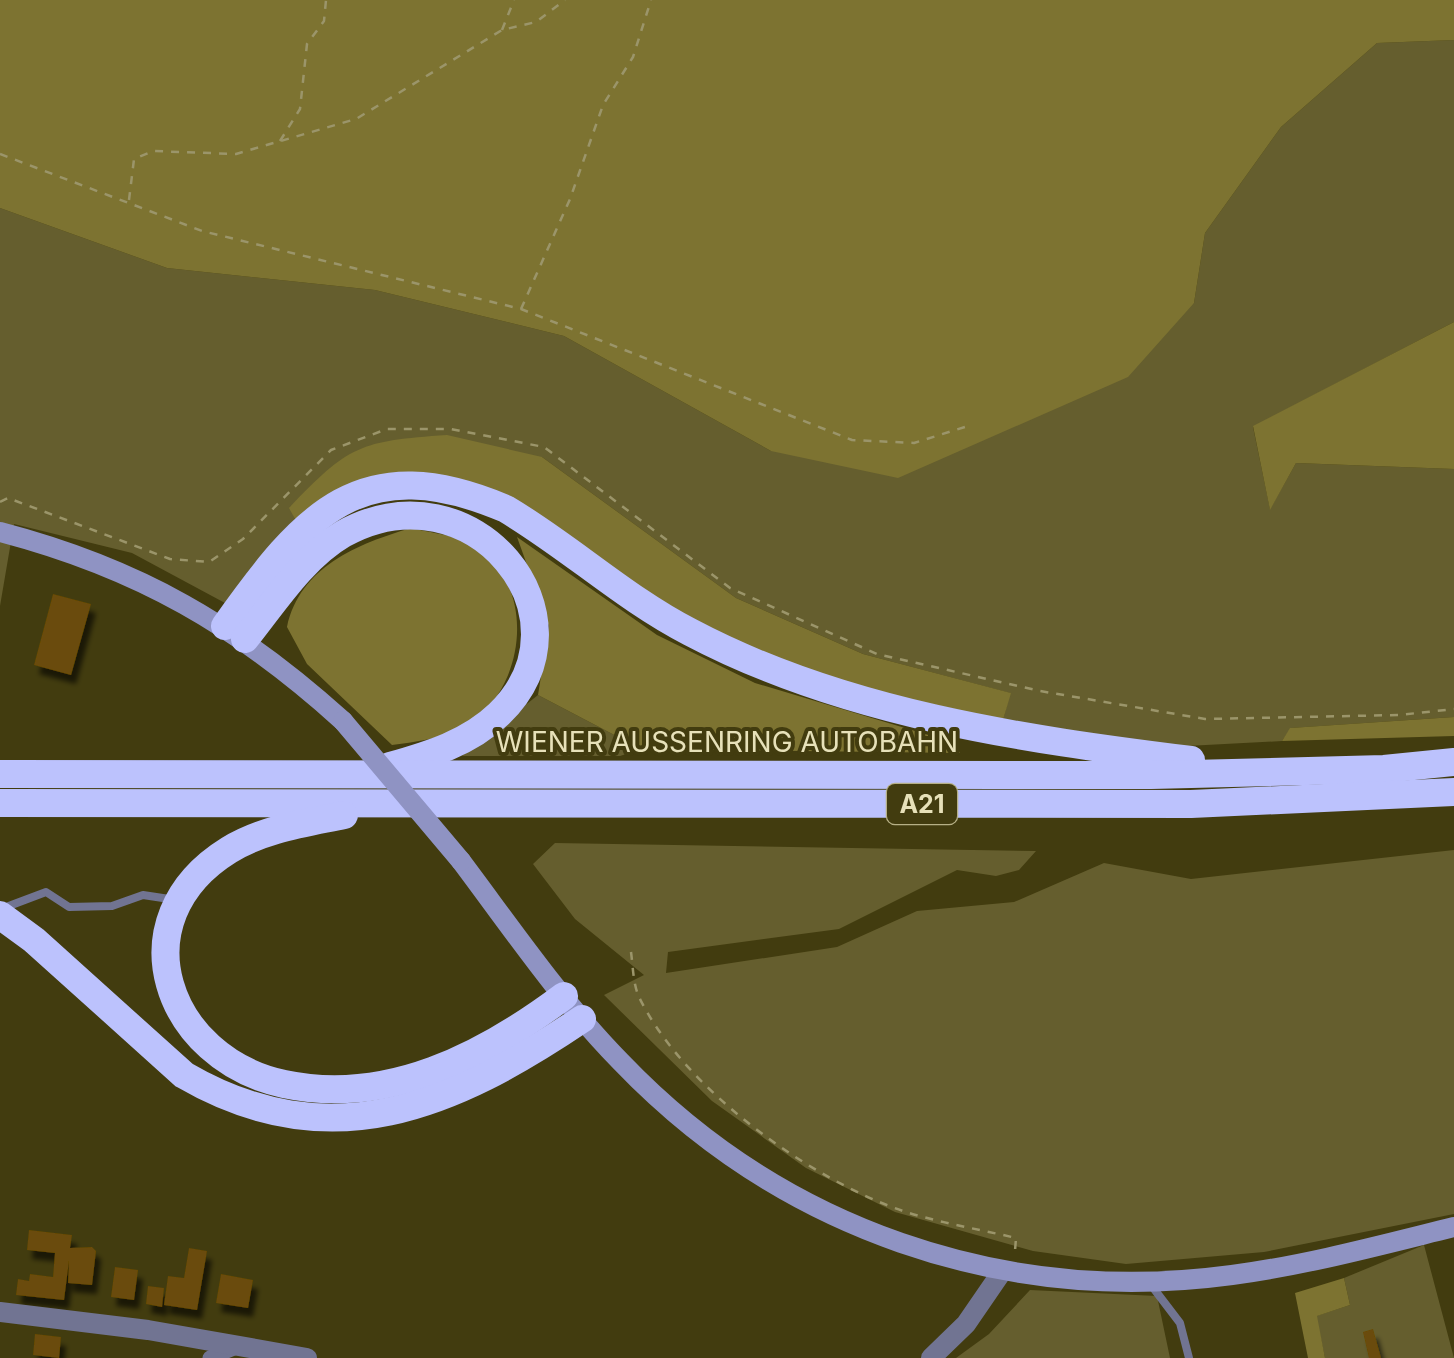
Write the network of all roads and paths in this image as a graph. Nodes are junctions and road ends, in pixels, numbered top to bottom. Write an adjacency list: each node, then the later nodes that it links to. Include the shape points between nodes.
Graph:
1 (326, 0): 6 (path, via 324,21 307,44 300,109)
2 (514, 0): 5 (path)
3 (565, 0): 5 (path, via 536,22)
4 (652, 0): 9 (path)
5 (502, 30): 6 (path, via 356,119)
6 (280, 141): 8 (path, via 236,154 154,151 134,159)
7 (0, 154): 8 (path)
8 (129, 200): 9 (path, via 202,231)
9 (521, 309): 10 (path, via 852,440 914,444)
10 (968, 426)
11 (0, 502): 14 (path, via 8,498 170,559 210,562 244,538 331,450 386,429 451,429 544,448 730,588 877,654 1205,720)
12 (0, 532): 13 (main road, via 123,570)
13 (235, 633): 16 (highway, via 282,547 318,516 360,495 426,486 506,510 692,633 830,689 1010,734); 18 (highway, via 320,550 384,518 451,520 507,558 528,597 532,629 530,658 514,698 458,743); 25 (main road, bridge, via 343,721)
14 (1454, 709)
15 (1454, 762): 16 (highway, WIENER AUSSENRING AUTOBAHN / A21)
16 (1292, 772): 18 (highway, WIENER AUSSENRING AUTOBAHN / A21)
17 (0, 774): 18 (highway, WIENER AUSSENRING AUTOBAHN / A21)
18 (362, 774)
19 (1454, 792): 21 (highway, A21, via 1191,804)
20 (0, 803): 21 (highway, A21)
21 (389, 804): 22 (highway, via 254,838 209,865)
22 (180, 901): 23 (lane, via 144,895 112,906 69,907 46,892); 25 (highway, via 166,942 175,1005 216,1056 260,1078 319,1088 409,1078 476,1056)
23 (0, 912): 26 (highway, via 184,1076 270,1113 335,1119 435,1100 502,1071)
24 (631, 952): 28 (path, via 638,994 668,1043 716,1095 809,1166 902,1210 1016,1238 1014,1256)
25 (564, 996): 26 (main road)
26 (582, 1019): 28 (main road, via 693,1129 787,1192 892,1240)
27 (1454, 1227): 29 (main road, via 1270,1269)
28 (1001, 1272): 29 (main road); 34 (street, via 966,1324)
29 (1148, 1282): 35 (lane, via 1180,1324)
30 (0, 1312): 31 (street)
31 (236, 1347): 32 (street); 33 (street)
32 (210, 1358)
33 (307, 1358)
34 (931, 1358)
35 (1189, 1358)

